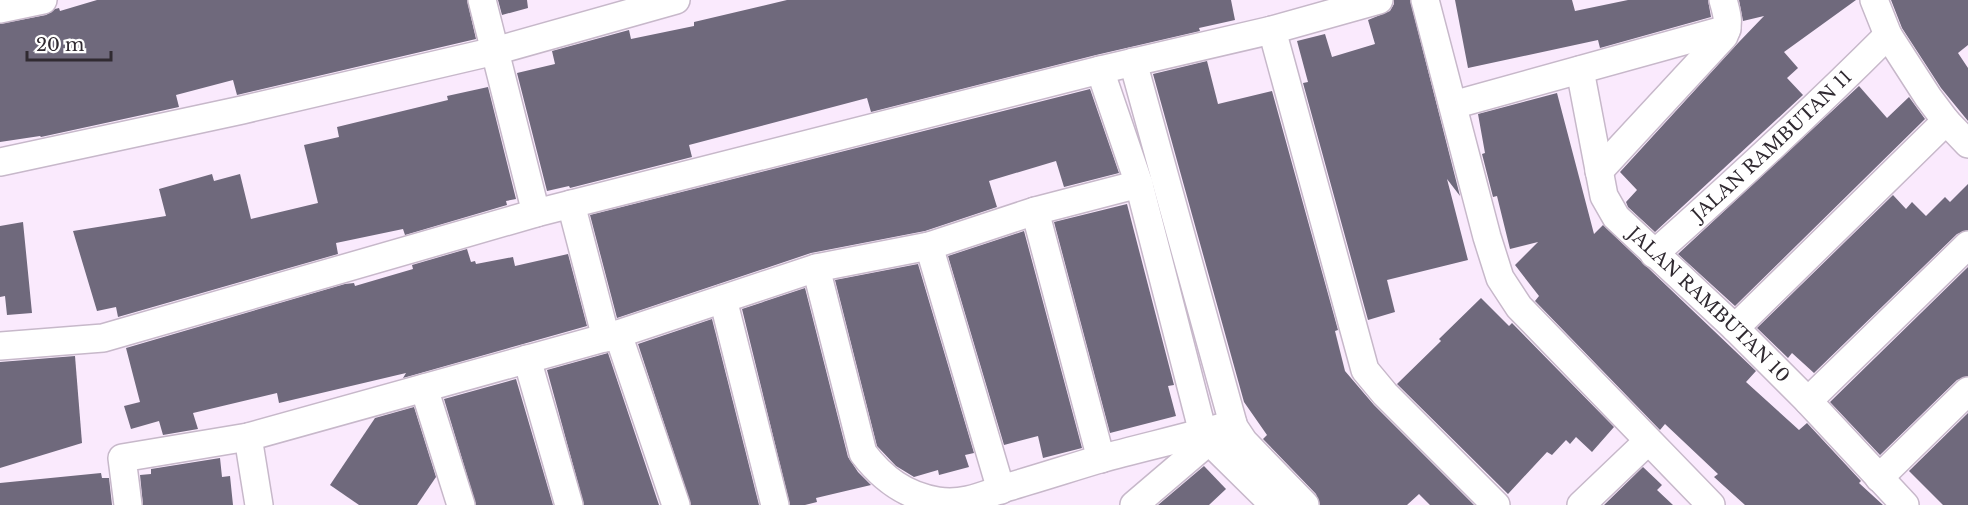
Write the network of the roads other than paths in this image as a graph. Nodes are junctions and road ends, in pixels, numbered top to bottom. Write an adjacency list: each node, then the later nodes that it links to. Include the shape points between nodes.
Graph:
1 (43, 0): 8 (street)
2 (482, 0): 12 (street)
3 (676, 0): 12 (street)
4 (1379, 0): 10 (street)
5 (1425, 0): 16 (street)
6 (1723, 0): 9 (street)
7 (1874, 0): 11 (street)
8 (0, 9)
9 (1727, 29): 15 (street); 20 (street)
10 (1272, 30): 13 (street); 53 (street, via 1365,370)
11 (1888, 34): 17 (street); 27 (street, JALAN RAMBUTAN 11)
12 (495, 51): 19 (street); 24 (street)
13 (1133, 62): 14 (street); 37 (street)
14 (1100, 70): 21 (street); 22 (street)
15 (1580, 70): 16 (street); 20 (street, JALAN RAMBUTAN 10)
16 (1453, 105): 40 (street, via 1500,278 1519,307)
17 (1946, 121): 18 (street); 30 (street)
18 (1968, 144)
19 (0, 162)
20 (1599, 171): 27 (street, JALAN RAMBUTAN 10, via 1604,196 1616,217)
21 (1139, 184): 23 (street); 39 (street)
22 (571, 204): 24 (street); 31 (street)
23 (1035, 211): 26 (street); 41 (street)
24 (536, 213): 32 (street, via 103,338)
25 (1968, 245): 36 (street)
26 (929, 246): 28 (street); 43 (street)
27 (1654, 254): 30 (street, JALAN RAMBUTAN 10)
28 (816, 268): 29 (street); 43 (street, via 863,453 876,470 907,492 938,501 961,502)
29 (723, 299): 31 (street); 49 (street)
30 (1735, 328): 36 (street, JALAN RAMBUTAN 10)
31 (612, 336): 33 (street); 48 (street)
32 (0, 346)
33 (527, 359): 34 (street); 47 (street)
34 (424, 387): 38 (street); 46 (street)
35 (1968, 391): 42 (street)
36 (1808, 401): 42 (street, JALAN RAMBUTAN 10)
37 (1233, 424): 39 (street); 52 (street, via 1244,442)
38 (248, 437): 44 (street, via 122,458); 45 (street)
39 (1206, 437): 41 (street); 50 (street); 51 (street)
40 (1648, 441): 54 (street); 55 (street)
41 (1101, 459): 43 (street)
42 (1879, 478): 56 (street, JALAN RAMBUTAN 10)
43 (1001, 490)
44 (128, 505)
45 (259, 505)
46 (461, 505)
47 (569, 505)
48 (676, 505)
49 (775, 505)
50 (1134, 505)
51 (1274, 505)
52 (1305, 505)
53 (1496, 505)
54 (1581, 505)
55 (1712, 505)
56 (1905, 505)

